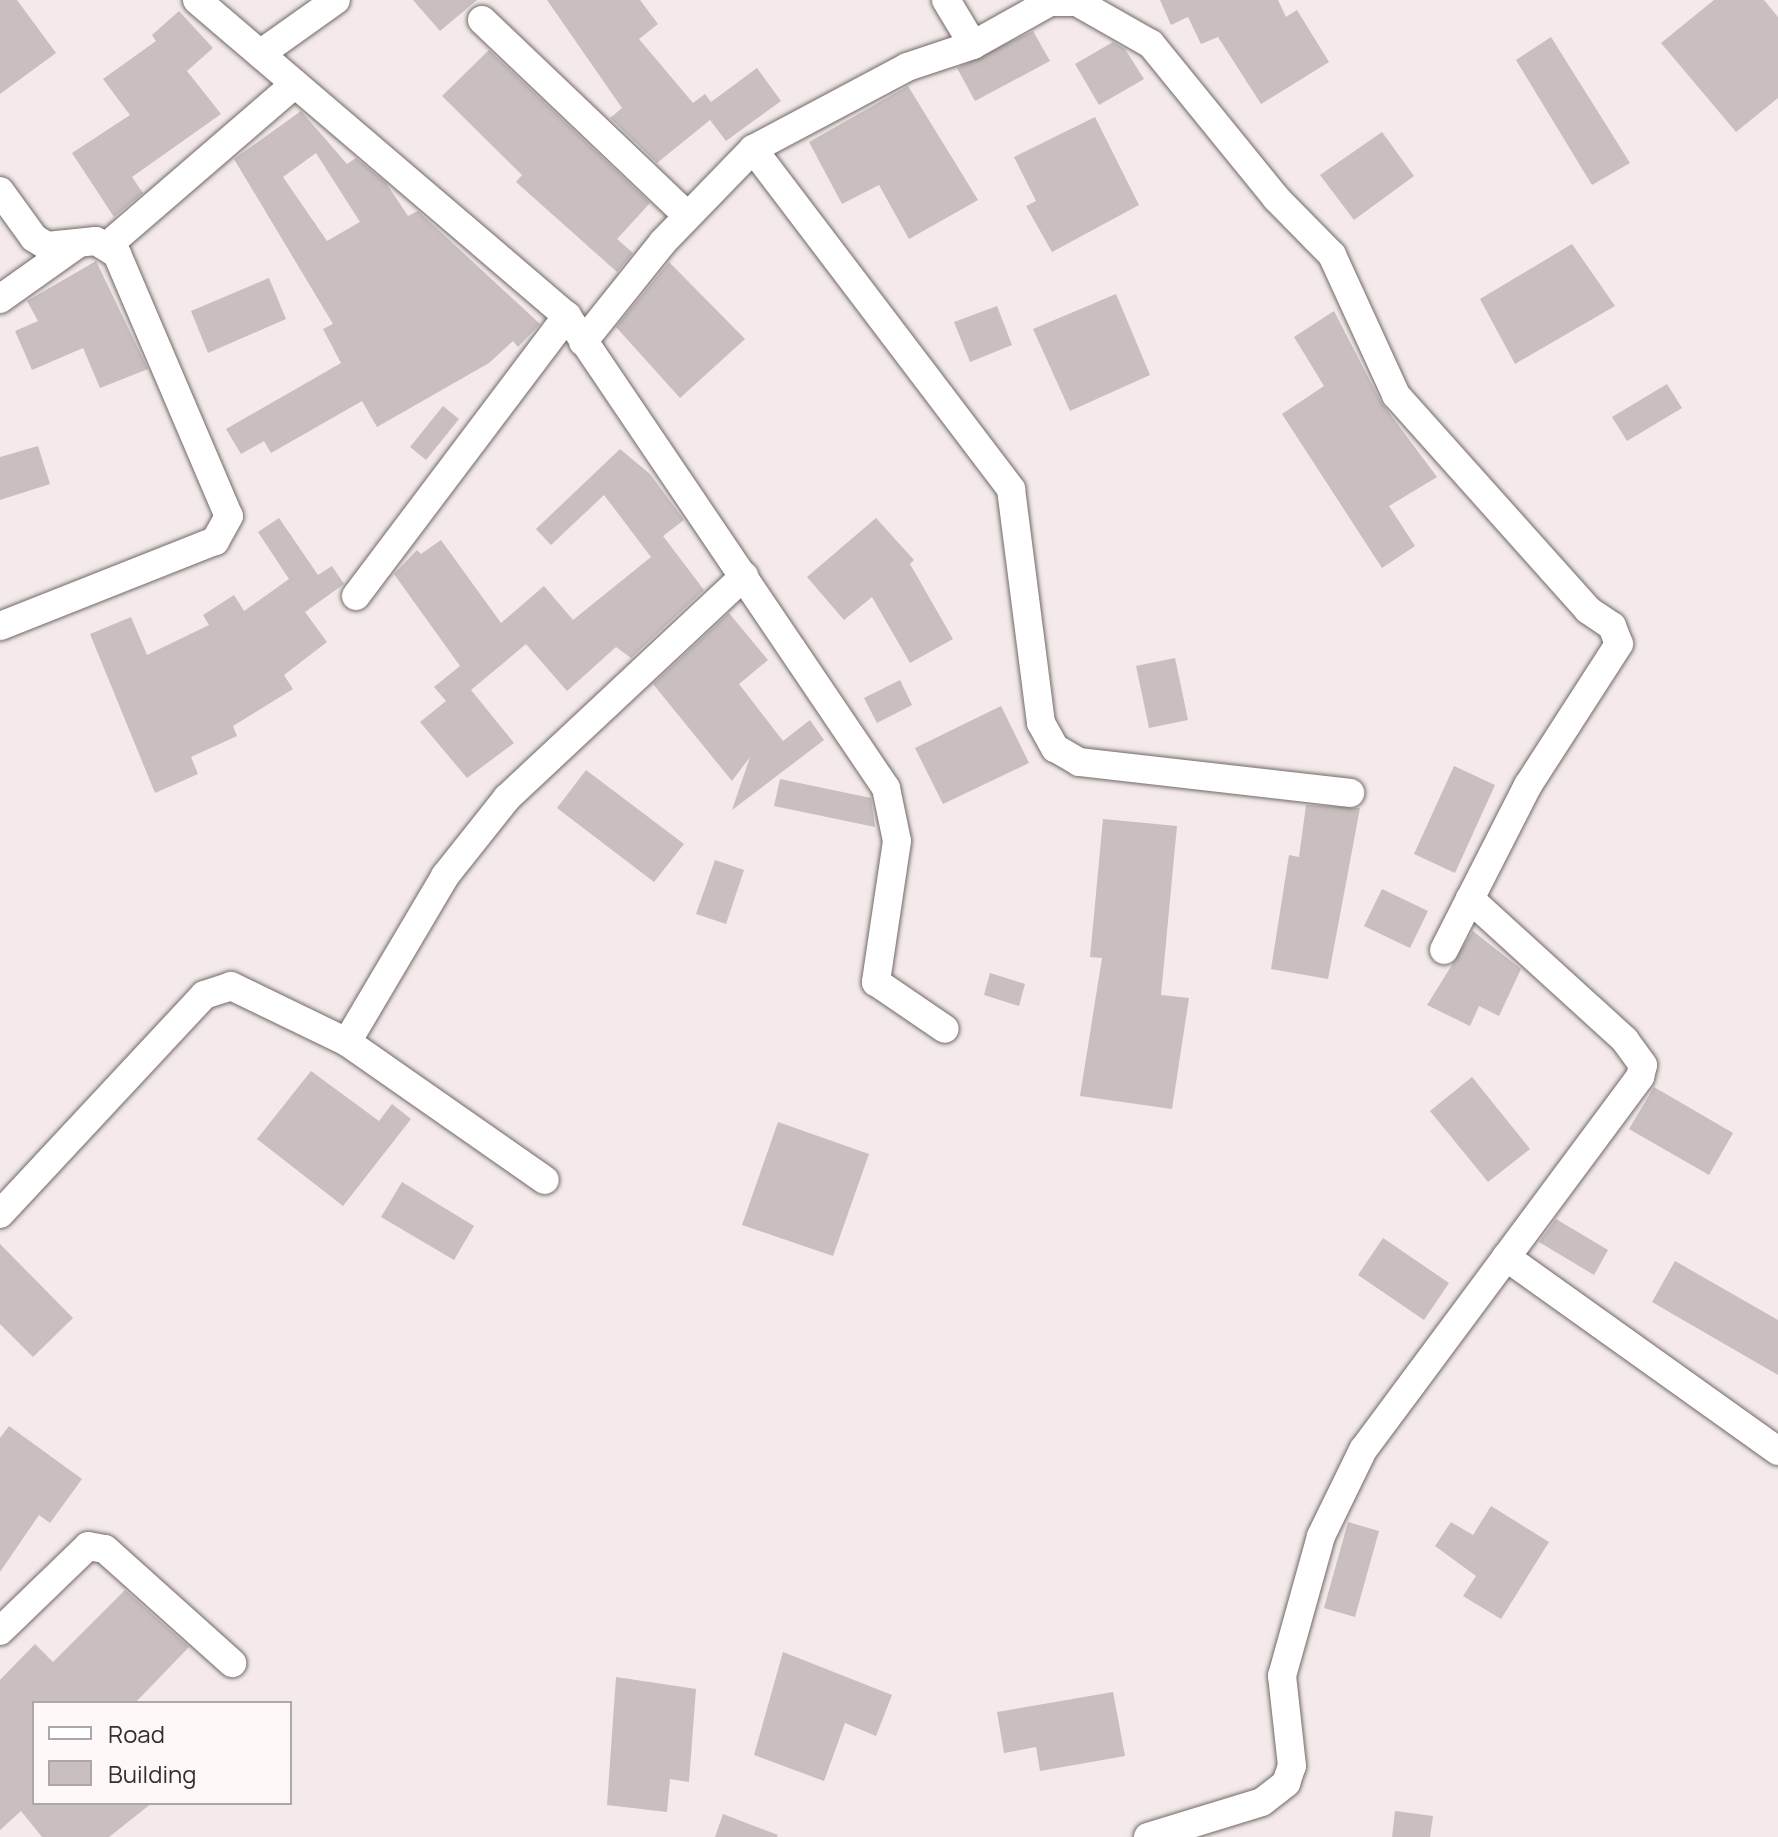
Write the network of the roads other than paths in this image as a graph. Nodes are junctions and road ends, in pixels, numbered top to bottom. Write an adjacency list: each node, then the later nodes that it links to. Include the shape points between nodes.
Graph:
1 (197, 0): 6 (street)
2 (336, 0): 6 (street)
3 (946, 0): 5 (street)
4 (482, 20): 10 (street)
5 (973, 45): 8 (street, via 907,67); 20 (street, via 1050,2 1077,2 1151,44 1276,198 1332,255 1396,395 1588,610 1612,626 1619,644 1528,785)
6 (260, 54): 7 (street)
7 (295, 84): 12 (street); 14 (street)
8 (753, 149): 10 (street); 19 (street, via 1011,489 1041,723 1055,748 1079,762)
9 (0, 191): 11 (street, via 34,238 60,248)
10 (688, 216): 15 (street)
11 (77, 244): 12 (street); 13 (street)
12 (107, 246): 18 (street, via 126,269 229,516 215,541)
13 (0, 299)
14 (567, 316): 15 (street); 17 (street)
15 (583, 342): 16 (street)
16 (744, 576): 22 (street, via 886,788 897,841 876,982); 23 (street, via 507,798 445,876)
17 (356, 596)
18 (0, 626)
19 (1350, 793)
20 (1470, 899): 21 (street); 26 (street, via 1625,1040 1643,1065)
21 (1444, 950)
22 (945, 1029)
23 (347, 1042): 24 (street); 25 (street, via 246,989 231,986 204,995)
24 (545, 1180)
25 (0, 1214)
26 (1506, 1257): 27 (street); 30 (street, via 1363,1450 1321,1536 1282,1676 1292,1766 1286,1783 1262,1802)
27 (1778, 1451)
28 (0, 1631): 29 (street, via 88,1546 105,1549)
29 (232, 1663)
30 (1148, 1837)

